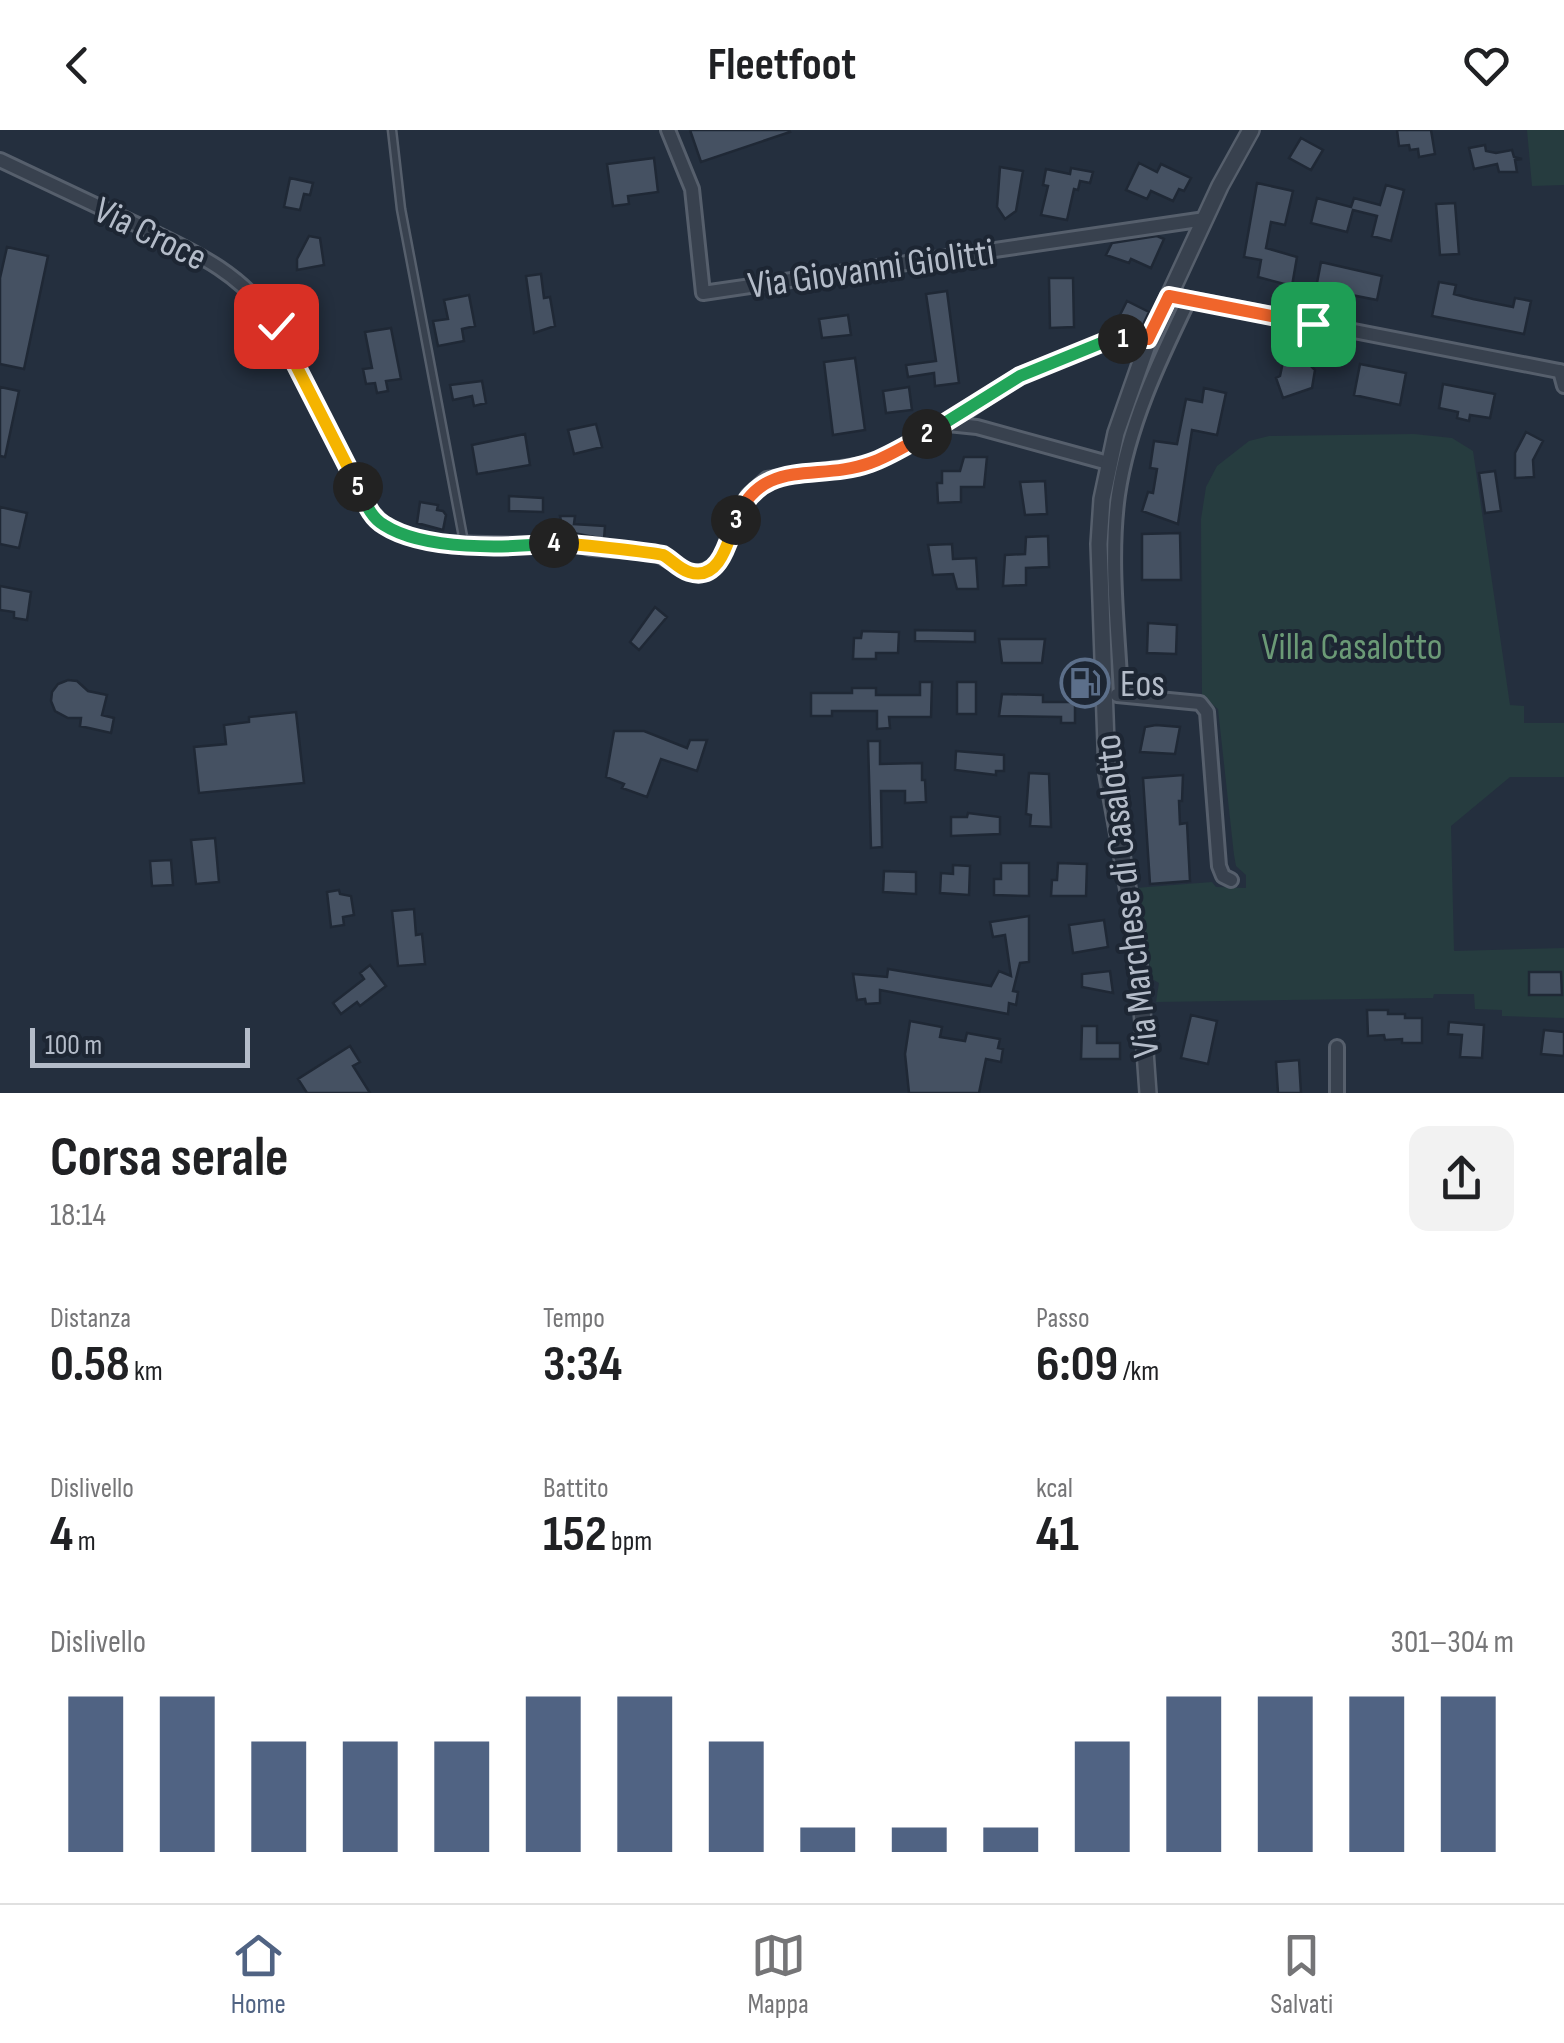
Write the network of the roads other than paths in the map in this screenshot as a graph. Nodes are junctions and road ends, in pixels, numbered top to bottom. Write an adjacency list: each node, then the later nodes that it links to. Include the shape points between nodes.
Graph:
1 (392, 130): 13 (lane)
2 (668, 130): 5 (street, Via Giovanni Giolitti, via 692,189 703,293)
3 (1250, 130): 5 (street, Via Marchese di Casalotto)
4 (0, 160): 13 (street, Via Croce, via 218,265 269,314 375,518 409,537)
5 (1205, 218): 6 (street, Via Marchese di Casalotto)
6 (1169, 296): 7 (street); 8 (street, Via Marchese di Casalotto)
7 (1189, 300): 9 (street); 14 (street, via 1137,419 1118,495)
8 (1148, 339): 11 (street, Via Croce, via 1111,339 1020,376); 12 (street, Via Marchese di Casalotto)
9 (1562, 372): 10 (street)
10 (1564, 386)
11 (948, 424): 12 (street); 13 (street, Via Croce, via 869,464 767,480 748,496 720,561 706,572 689,572 662,554 562,542)
12 (1108, 463): 14 (street, Via Marchese di Casalotto, via 1099,544)
13 (464, 544)
14 (1113, 694): 15 (street, via 1200,703 1207,712 1219,866); 17 (street, Via Marchese di Casalotto, via 1107,773 1137,938)
15 (1231, 880)
16 (1337, 1047): 18 (street)
17 (1148, 1093)
18 (1337, 1093)

